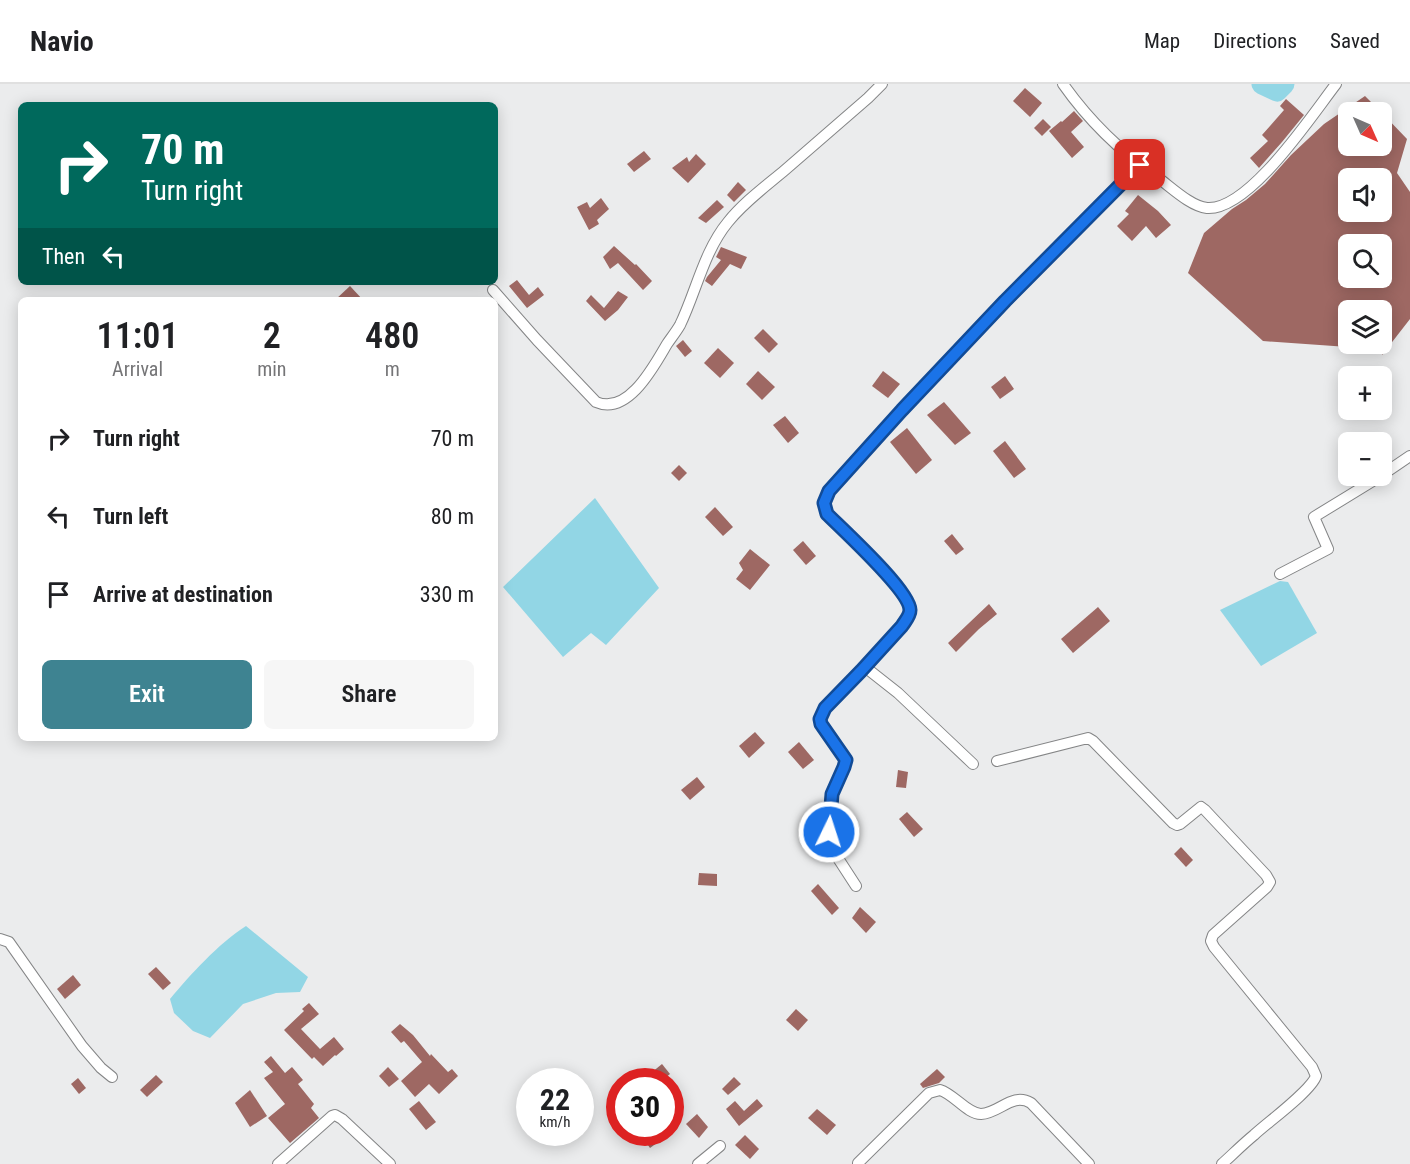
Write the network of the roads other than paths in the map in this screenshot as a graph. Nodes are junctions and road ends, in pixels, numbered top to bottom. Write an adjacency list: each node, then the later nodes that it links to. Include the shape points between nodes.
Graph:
1 (882, 84): 5 (street, via 729,220 711,249 678,327 644,381 620,401 610,405 596,402)
2 (1063, 84): 4 (street, via 1105,135)
3 (1336, 84): 4 (street, via 1275,162 1241,194 1224,204 1209,208 1194,205)
4 (1140, 165): 10 (street, via 1010,296 829,491 824,503 827,514 883,571 909,604 908,617)
5 (493, 290)
6 (1410, 456): 7 (street)
7 (1392, 468)
8 (1363, 486): 9 (street, via 1314,517 1328,549)
9 (1280, 574)
10 (865, 667): 12 (street); 13 (street, via 825,708 820,719 846,760 832,794 829,832 832,849)
11 (997, 761): 22 (street, via 1088,738 1173,823 1180,824 1201,807 1266,874 1270,882 1267,886 1211,941 1316,1076 1314,1082)
12 (973, 764)
13 (856, 886)
14 (0, 939): 15 (street, via 9,942 82,1046)
15 (112, 1077)
16 (720, 1146): 20 (street)
17 (858, 1163): 21 (street, via 929,1093 940,1090 971,1112 981,1114 1025,1099)
18 (278, 1164): 19 (street, via 335,1115)
19 (390, 1164)
20 (698, 1164)
21 (1089, 1164)
22 (1222, 1164)

